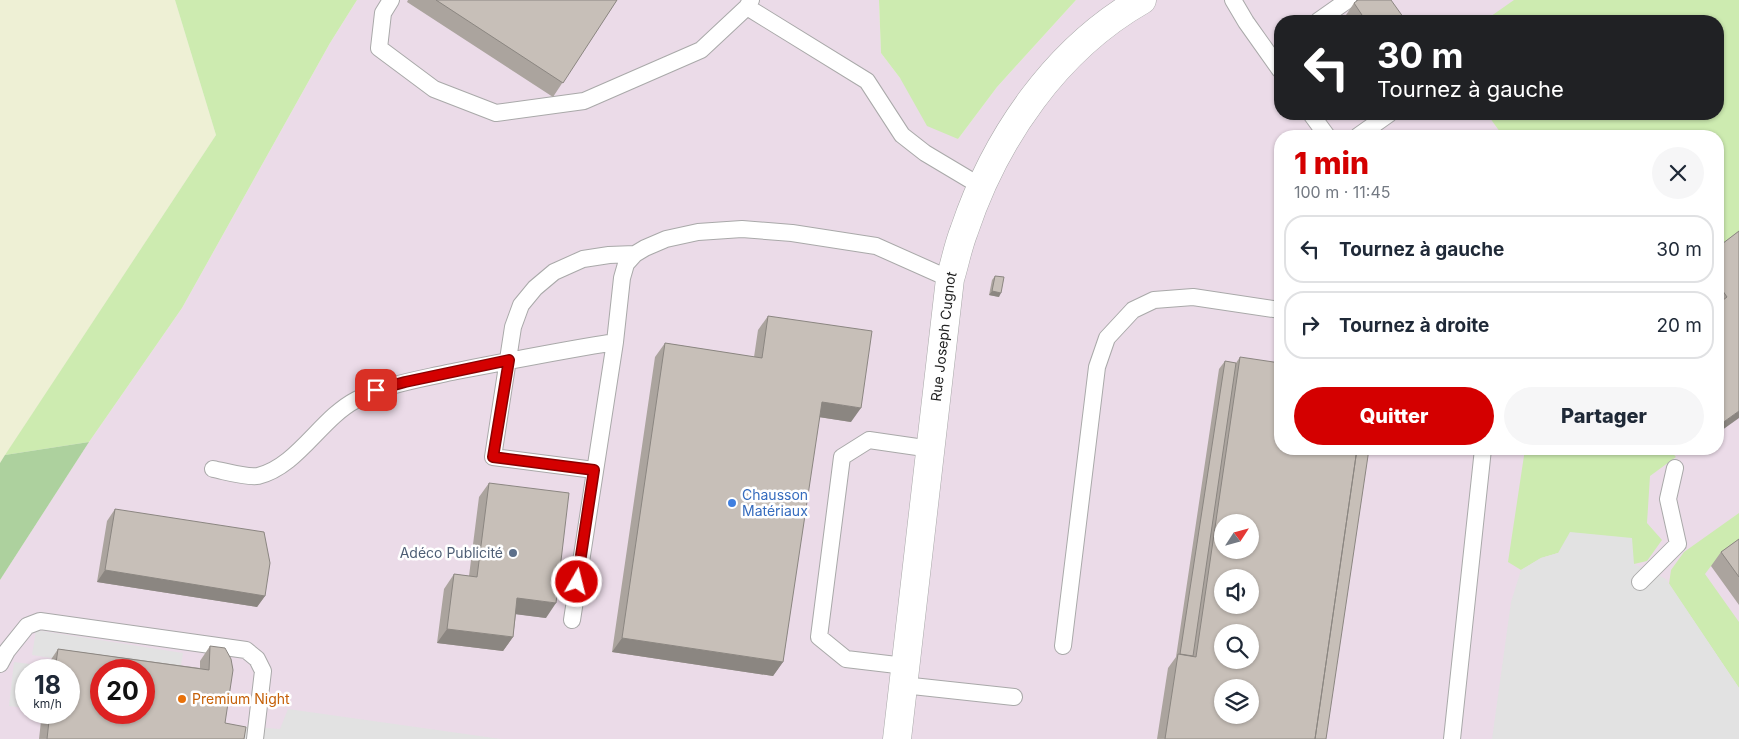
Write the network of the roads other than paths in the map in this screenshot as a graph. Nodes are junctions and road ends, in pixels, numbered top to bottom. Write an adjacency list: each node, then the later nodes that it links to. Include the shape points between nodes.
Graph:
1 (391, 0): 5 (lane, via 383,13 380,48 434,89 496,113 584,101 701,50)
2 (1142, 0): 10 (street, Rue Joseph Cugnot, via 1091,35 1057,67 1000,150)
3 (1233, 0): 7 (lane)
4 (1348, 0): 6 (lane)
5 (749, 4): 10 (lane, via 867,81 902,134 925,153)
6 (1327, 15)
7 (1274, 51)
8 (1381, 120): 9 (lane)
9 (1366, 130)
10 (982, 187): 12 (street, Rue Joseph Cugnot, via 964,230)
11 (635, 254): 12 (lane, via 666,239 698,232 742,229 876,246); 14 (lane, via 626,264 622,278); 15 (lane, via 583,259 554,272 521,305 513,327)
12 (950, 279): 16 (street, Rue Joseph Cugnot)
13 (1274, 309): 23 (lane, via 1193,297 1154,300 1133,310 1107,338 1097,367)
14 (615, 342): 15 (lane); 20 (lane)
15 (509, 360): 19 (lane, via 405,382 354,400 287,461 256,476); 20 (lane, via 493,457)
16 (931, 449): 25 (street, Rue Joseph Cugnot); 25 (lane, via 869,440 842,457 819,637 846,659)
17 (1482, 455): 29 (lane)
18 (1675, 468): 21 (lane, via 1668,500 1678,544)
19 (213, 469)
20 (594, 470): 22 (lane)
21 (1640, 582)
22 (572, 620)
23 (1063, 646)
24 (0, 664): 27 (lane, via 27,626 40,621 246,650 257,659 263,671)
25 (904, 676): 26 (lane); 28 (street, Rue Joseph Cugnot)
26 (1014, 697)
27 (255, 739)
28 (897, 739)
29 (1452, 739)

